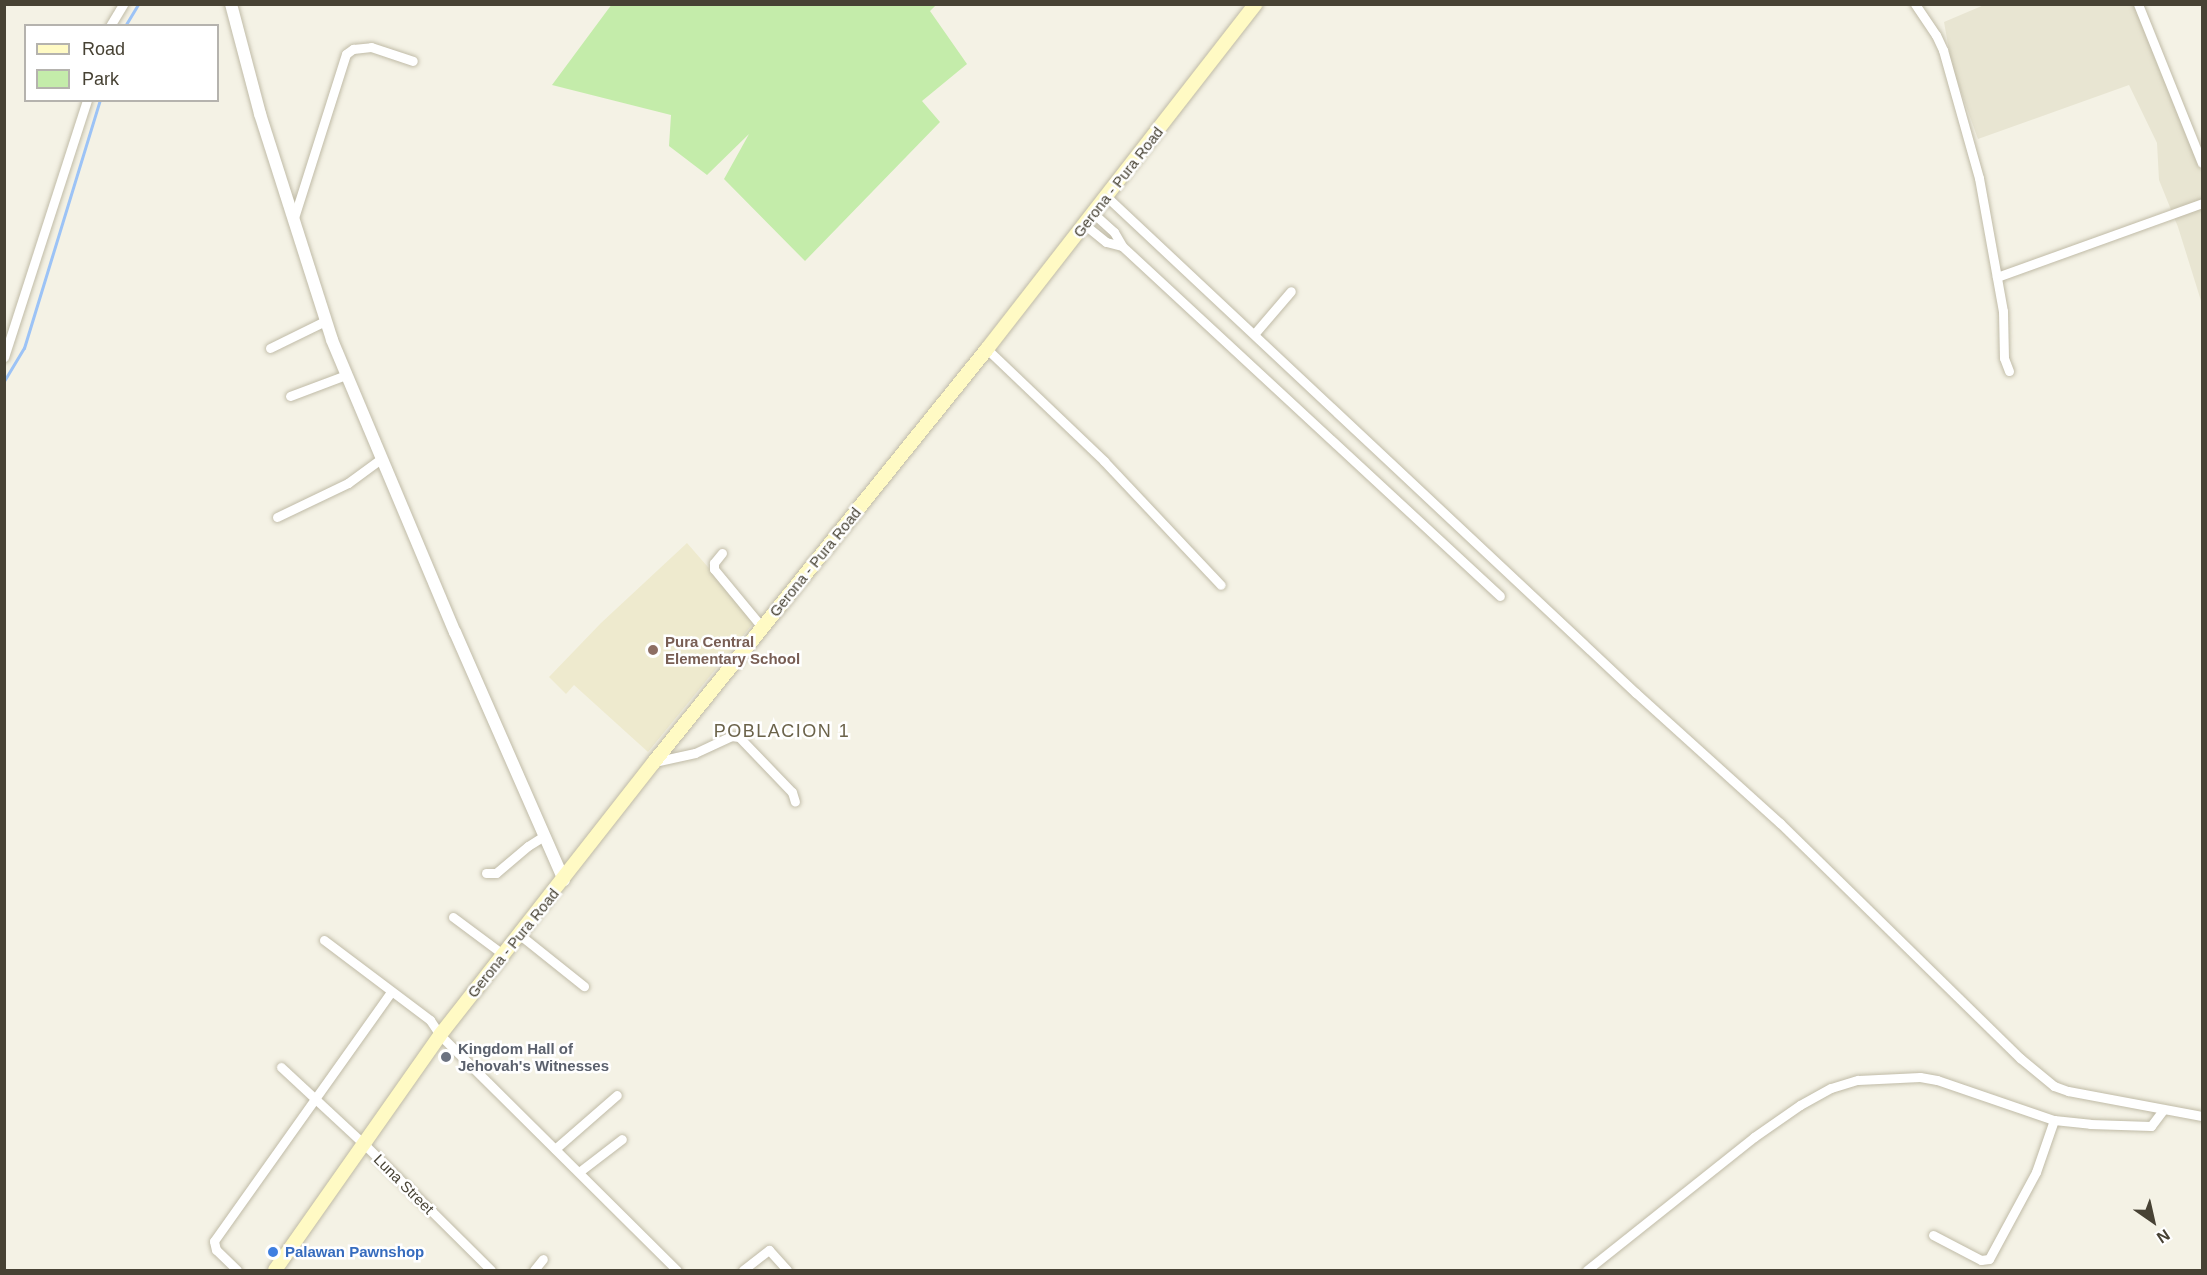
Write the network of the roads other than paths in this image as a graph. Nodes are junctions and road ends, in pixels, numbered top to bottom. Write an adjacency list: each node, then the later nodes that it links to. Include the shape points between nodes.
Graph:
1 (123, 4): 6 (street)
2 (231, 4): 13 (street)
3 (1256, 4): 10 (main road, Gerona - Pura Road)
4 (1915, 4): 15 (street, via 1943,50 1979,178)
5 (2138, 4): 9 (street)
6 (111, 24)
7 (413, 61): 13 (street, via 371,47 352,49 346,54)
8 (86, 102): 21 (street)
9 (2202, 163)
10 (1107, 196): 12 (main road, Gerona - Pura Road); 18 (street)
11 (2202, 203): 15 (street)
12 (1090, 219): 14 (street, via 1114,232); 14 (street, via 1106,242); 20 (main road, Gerona - Pura Road)
13 (293, 221): 17 (street)
14 (1122, 246): 29 (street)
15 (1997, 277): 22 (street, via 2005,327 2004,358)
16 (1291, 291): 18 (street)
17 (325, 321): 19 (street); 23 (street)
18 (1255, 333): 46 (street, via 1780,823 2020,1058 2054,1086)
19 (270, 348)
20 (987, 349): 28 (street, via 1104,461); 30 (main road, Gerona - Pura Road)
21 (4, 357)
22 (2009, 371)
23 (346, 375): 24 (street); 25 (street)
24 (290, 396)
25 (382, 458): 26 (street, via 348,483); 33 (street)
26 (277, 517)
27 (722, 552): 30 (street, via 714,563 716,574)
28 (1221, 585)
29 (1500, 596)
30 (762, 627): 31 (main road, Gerona - Pura Road)
31 (654, 762): 32 (street, via 705,749 731,735 739,737 792,792); 35 (main road, Gerona - Pura Road)
32 (795, 802)
33 (544, 836): 34 (street, via 496,873); 35 (street)
34 (486, 873)
35 (564, 880): 37 (main road, Gerona - Pura Road)
36 (453, 917): 39 (street)
37 (520, 935): 39 (main road, Gerona - Pura Road); 40 (street)
38 (324, 940): 41 (street)
39 (504, 956): 42 (main road, Gerona - Pura Road)
40 (584, 986)
41 (392, 992): 42 (street, via 430,1020); 45 (street)
42 (440, 1035): 50 (main road, Gerona - Pura Road); 51 (street)
43 (281, 1067): 45 (street, Luna Street)
44 (617, 1095): 51 (street)
45 (315, 1098): 50 (street, Luna Street); 55 (street, via 214,1241 216,1250)
46 (2163, 1110): 47 (street); 48 (street, via 2151,1126)
47 (2202, 1114)
48 (2054, 1120): 53 (street, via 2036,1172 1989,1259 1981,1260); 62 (street, via 1920,1077 1858,1080 1831,1088 1800,1104 1754,1137)
49 (622, 1139): 52 (street)
50 (364, 1144): 56 (main road, Gerona - Pura Road); 57 (street, Luna Street)
51 (555, 1149): 52 (street)
52 (579, 1172): 59 (street)
53 (1933, 1235)
54 (543, 1259): 58 (street)
55 (237, 1270)
56 (275, 1270)
57 (491, 1270)
58 (534, 1270)
59 (677, 1270)
60 (743, 1270): 61 (street, via 766,1250)
61 (787, 1270)
62 (1587, 1270)

